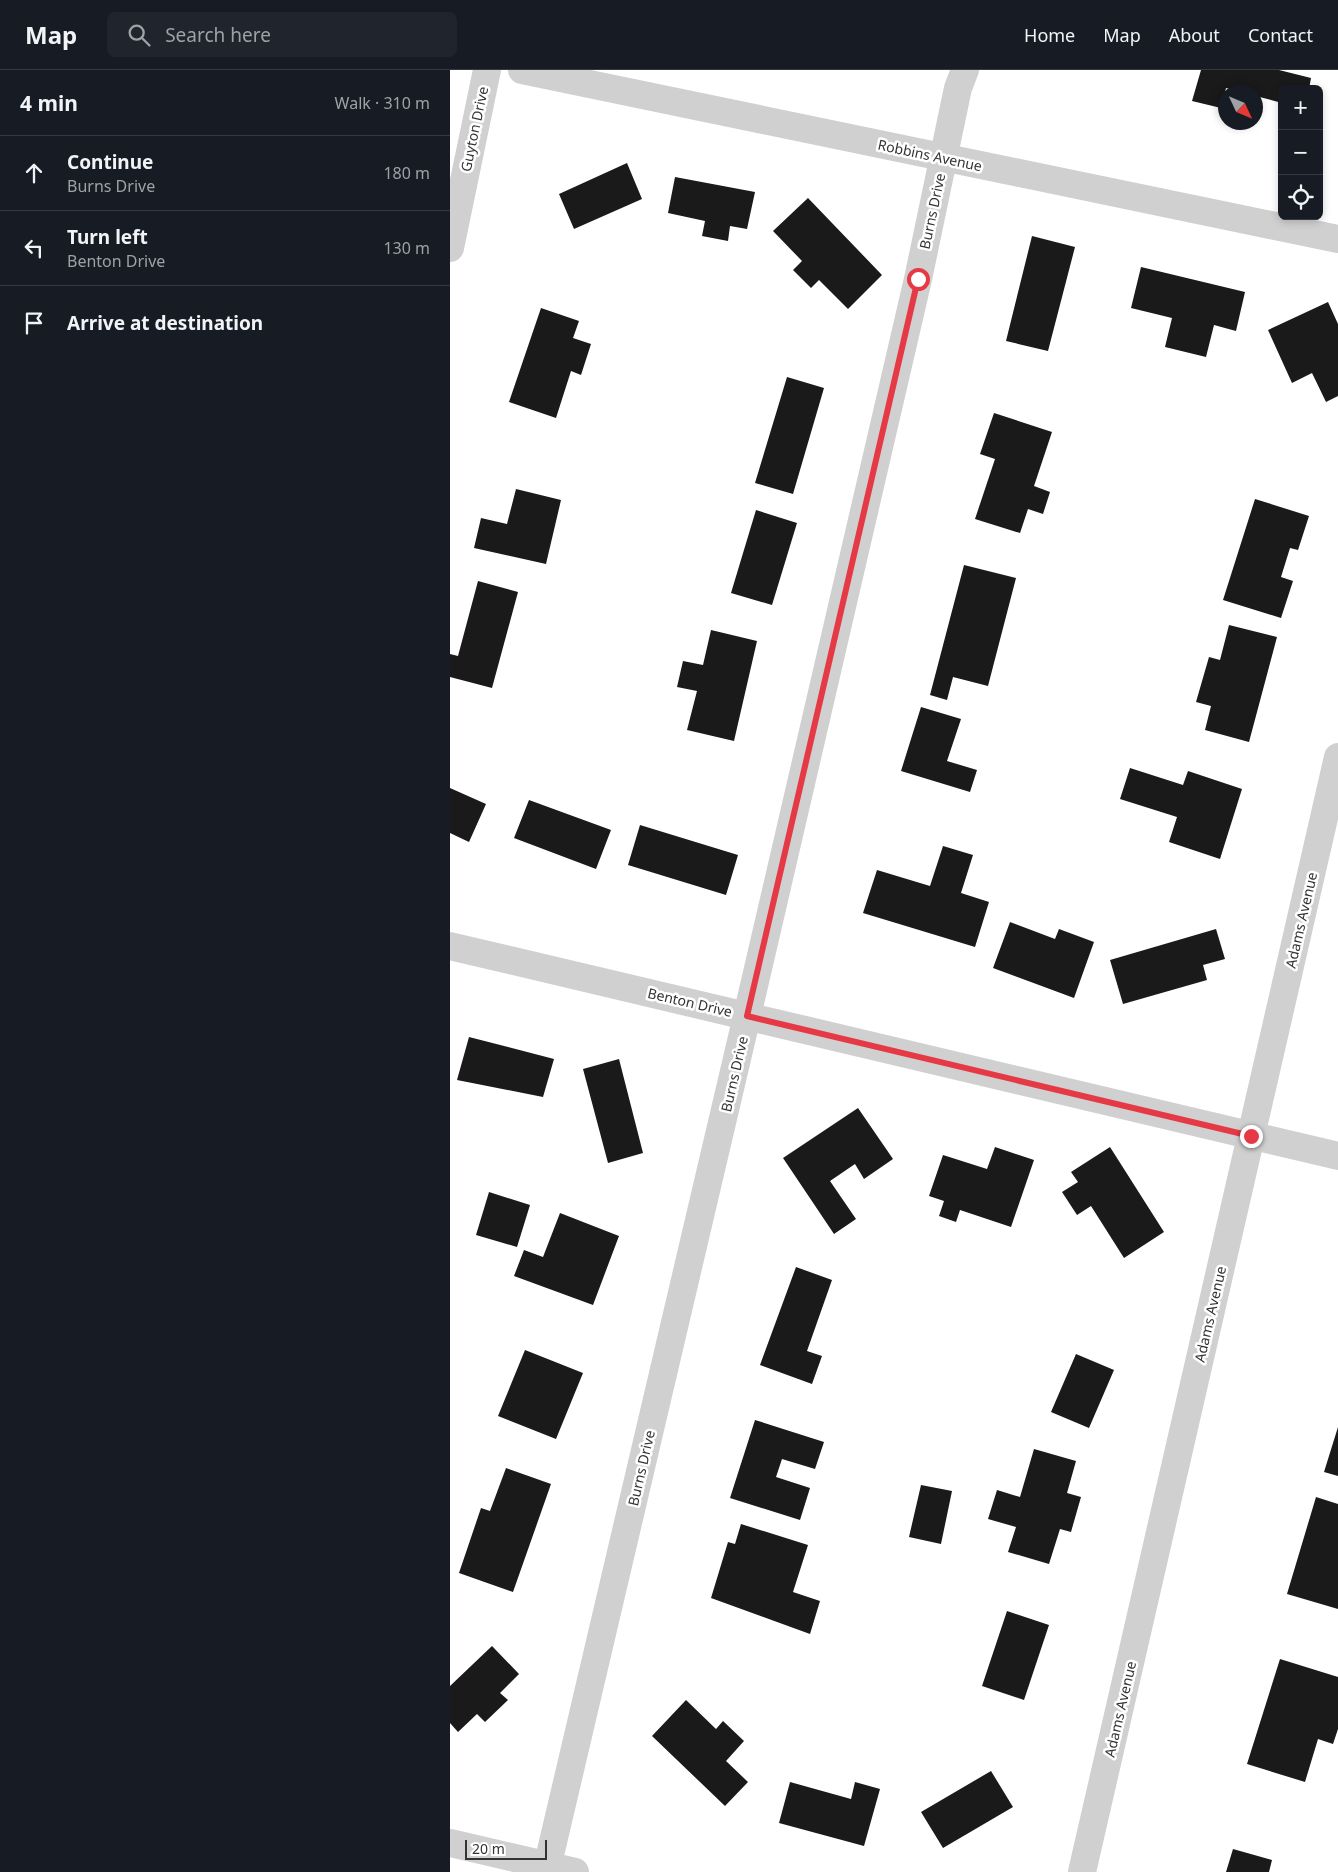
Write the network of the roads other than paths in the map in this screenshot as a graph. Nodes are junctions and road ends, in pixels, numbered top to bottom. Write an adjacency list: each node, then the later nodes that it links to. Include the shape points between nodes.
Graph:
1 (487, 70): 6 (street, Guyton Drive)
2 (522, 70): 4 (street, Robbins Avenue)
3 (965, 70): 4 (street, Burns Drive)
4 (943, 158): 5 (street, Robbins Avenue); 9 (street, Burns Drive, via 918,279)
5 (1338, 239)
6 (450, 248)
7 (1338, 757): 10 (street, Adams Avenue)
8 (450, 946): 9 (street, Benton Drive)
9 (747, 1016): 10 (street, Benton Drive); 13 (street, Burns Drive)
10 (1251, 1136): 11 (street, Benton Drive); 15 (street, Adams Avenue)
11 (1338, 1156)
12 (450, 1842): 13 (street)
13 (546, 1869): 14 (street)
14 (576, 1872)
15 (1082, 1872)

